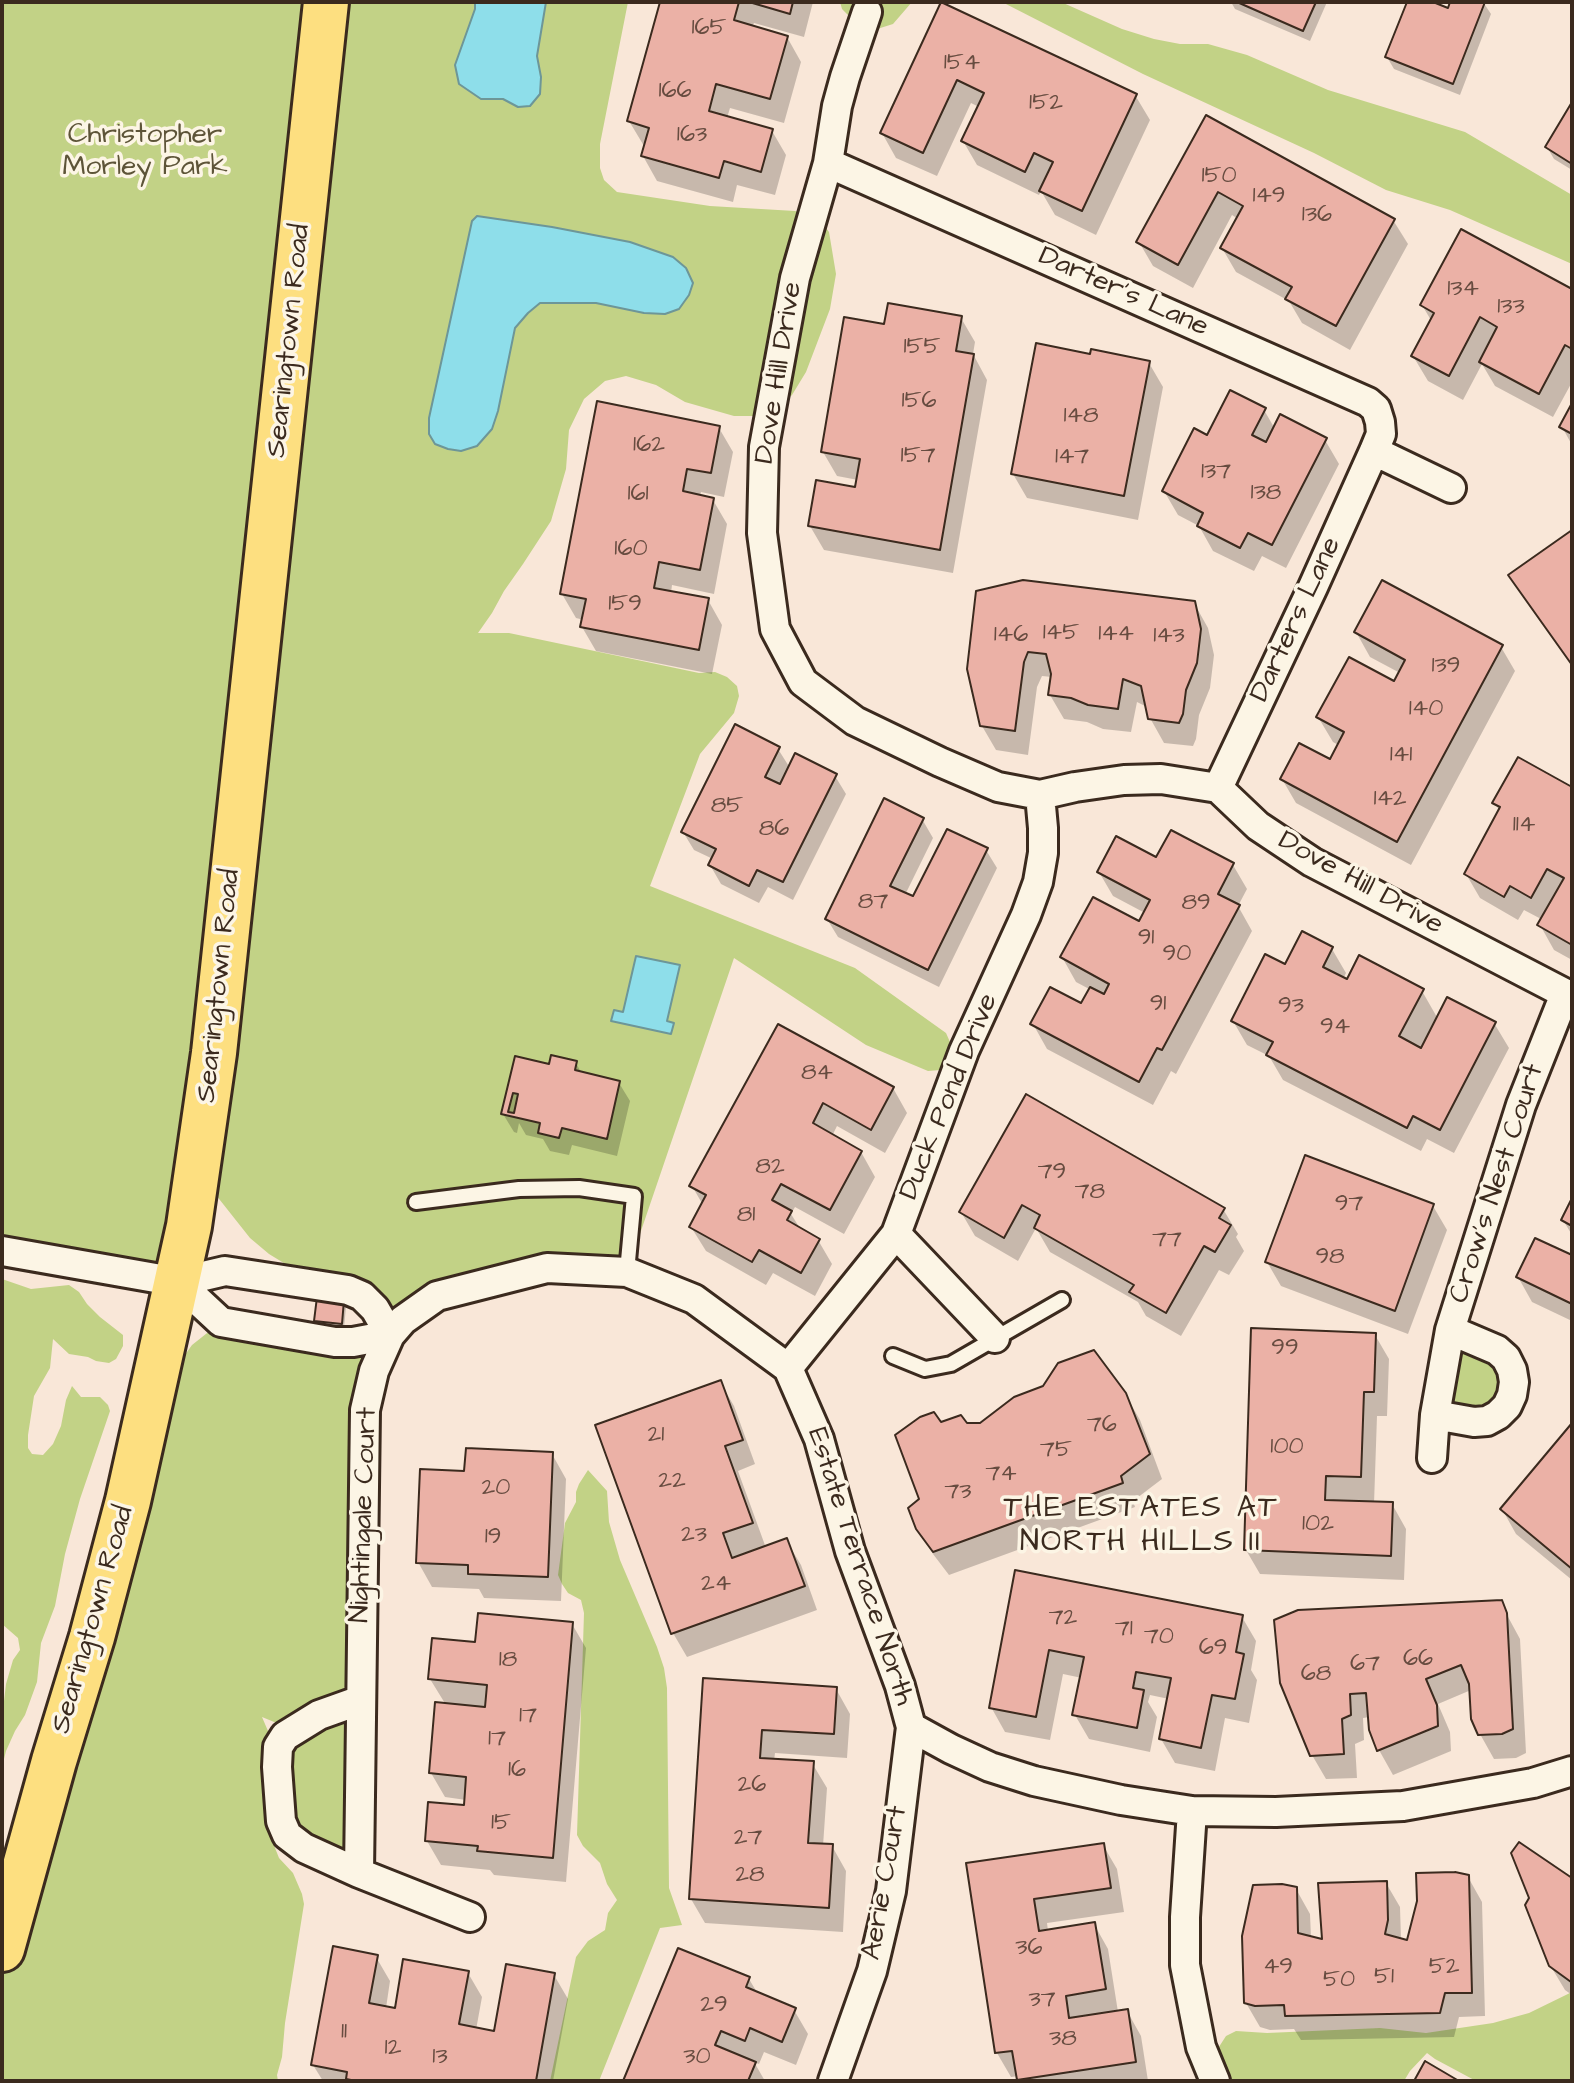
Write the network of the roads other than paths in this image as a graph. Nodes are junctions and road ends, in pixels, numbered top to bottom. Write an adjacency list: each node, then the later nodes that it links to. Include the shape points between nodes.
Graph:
1 (326, 2): 13 (main road, Searingtown Road, via 214,1053)
2 (867, 12): 3 (street, Dove Hill Drive, via 841,92)
3 (828, 163): 4 (street, Darter's Lane, via 1368,402 1380,422); 7 (street, Dove Hill Drive, via 795,278 764,447 762,533 775,629 803,682 855,721 998,787)
4 (1374, 451): 5 (street); 6 (street, Darters Lane)
5 (1451, 488)
6 (1218, 788): 7 (street, Dove Hill Drive, via 1161,779 1124,780); 8 (street, Dove Hill Drive, via 1258,826 1312,862)
7 (1040, 795): 10 (street, Duck Pond Drive, via 1043,840 1038,882 964,1051)
8 (1568, 996): 15 (street, Crow's Nest Court, via 1521,1105)
9 (416, 1202): 12 (lane, via 519,1189 579,1188 634,1196)
10 (896, 1234): 17 (street); 19 (street, Duck Pond Drive)
11 (2, 1251): 13 (street)
12 (627, 1272): 16 (street, via 547,1268 437,1296); 19 (street, via 694,1299)
13 (178, 1282): 16 (street, via 221,1322 335,1342); 16 (street, via 225,1271 348,1290 375,1309); 28 (main road, Searingtown Road, via 128,1501)
14 (1062, 1300): 17 (lane)
15 (1450, 1330): 20 (street, Crow's Nest Court); 20 (street, Crow's Nest Court, via 1506,1358 1514,1382 1512,1395 1507,1406 1487,1421)
16 (390, 1335): 22 (street, Nightingale Court, via 365,1410)
17 (995, 1338): 18 (lane, via 951,1364 925,1369)
18 (893, 1356)
19 (788, 1368): 23 (street, Estate Terrace North, via 819,1439 850,1551)
20 (1435, 1415): 21 (street, Crow's Nest Court)
21 (1432, 1458)
22 (361, 1700): 26 (street, Nightingale Court); 26 (street, via 319,1715 285,1736 278,1747 277,1767 287,1835)
23 (911, 1727): 25 (street, Estate Terrace North, via 990,1767 1034,1781); 29 (street, Aerie Court, via 891,1891 872,1971)
24 (1572, 1771): 25 (street, Estate Terrace North, via 1403,1806)
25 (1192, 1811): 30 (street, via 1185,1965 1201,2047)
26 (359, 1873): 27 (street)
27 (470, 1917)
28 (2, 1949)
29 (833, 2081)
30 (1215, 2081)

